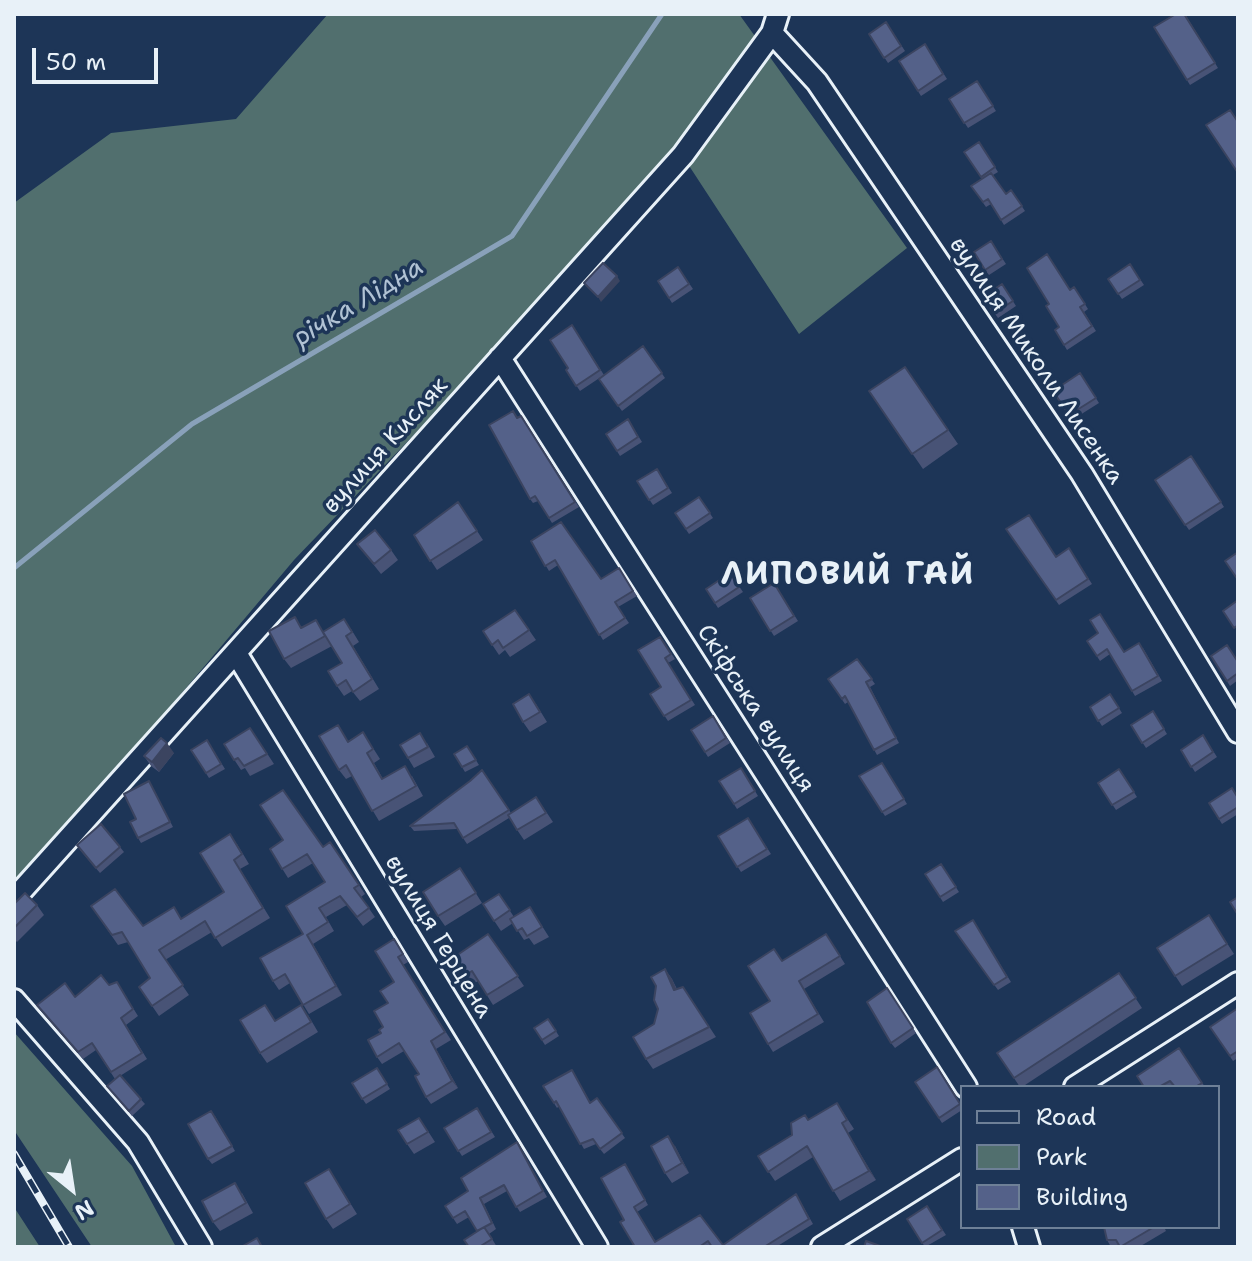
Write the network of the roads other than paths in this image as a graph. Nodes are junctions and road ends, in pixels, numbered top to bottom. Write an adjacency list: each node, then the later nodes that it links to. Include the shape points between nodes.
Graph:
1 (775, 23): 2 (street, вулиця Кисляк, via 683,155); 4 (street, вулиця Миколи Лисенка, via 1082,474)
2 (500, 358): 3 (street, вулиця Кисляк); 8 (street, Скіфська вулиця)
3 (236, 653): 5 (street, вулиця Кисляк); 12 (street, вулиця Герцена)
4 (1238, 732)
5 (14, 899)
6 (1238, 983): 9 (street)
7 (14, 1000): 11 (street, via 138,1142)
8 (965, 1085)
9 (1078, 1085)
10 (960, 1160): 13 (street)
11 (201, 1247)
12 (597, 1247)
13 (822, 1247)

